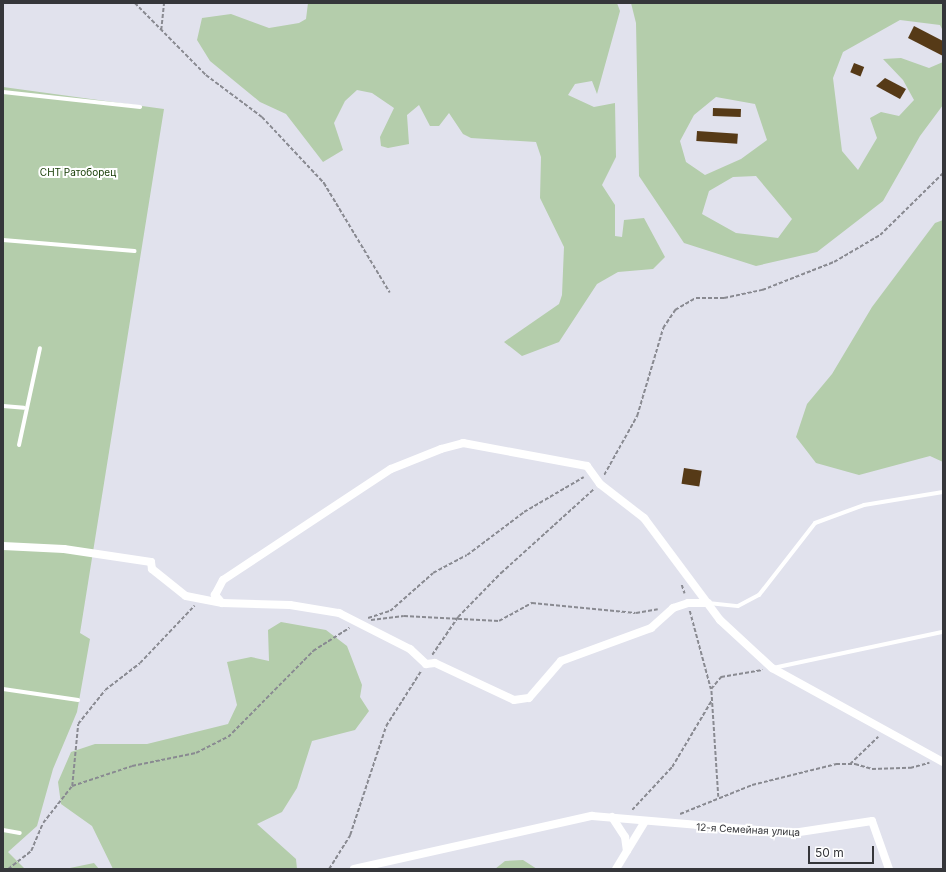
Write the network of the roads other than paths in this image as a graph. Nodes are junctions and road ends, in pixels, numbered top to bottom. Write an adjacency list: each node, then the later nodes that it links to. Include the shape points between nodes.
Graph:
1 (3, 92): 2 (lane)
2 (140, 107)
3 (3, 240): 4 (lane)
4 (135, 251)
5 (40, 348): 7 (lane)
6 (3, 406): 7 (lane)
7 (24, 408): 8 (lane)
8 (19, 445)
9 (943, 492): 12 (lane, via 864,505 815,523 759,595 738,606)
10 (3, 546): 11 (street, via 64,549 151,562 152,569 186,596)
11 (222, 603): 12 (street, via 290,605 339,613 410,649 426,664 435,663 514,700 528,698 561,661 650,628 673,608 688,603); 12 (street, via 215,594 229,576 391,469 441,448 462,443 587,466 600,484 644,518)
12 (708, 603): 14 (street, via 720,620)
13 (943, 632): 14 (lane)
14 (772, 668): 17 (street)
15 (3, 689): 16 (lane)
16 (78, 700)
17 (943, 762)
18 (612, 817): 19 (street); 22 (street, via 625,837); 23 (street, via 575,819)
19 (644, 822): 22 (street); 25 (street, 12-я Семейная улица, via 793,834 872,821)
20 (3, 830): 21 (lane)
21 (20, 833)
22 (627, 851): 24 (street)
23 (354, 869)
24 (616, 869)
25 (889, 869)

